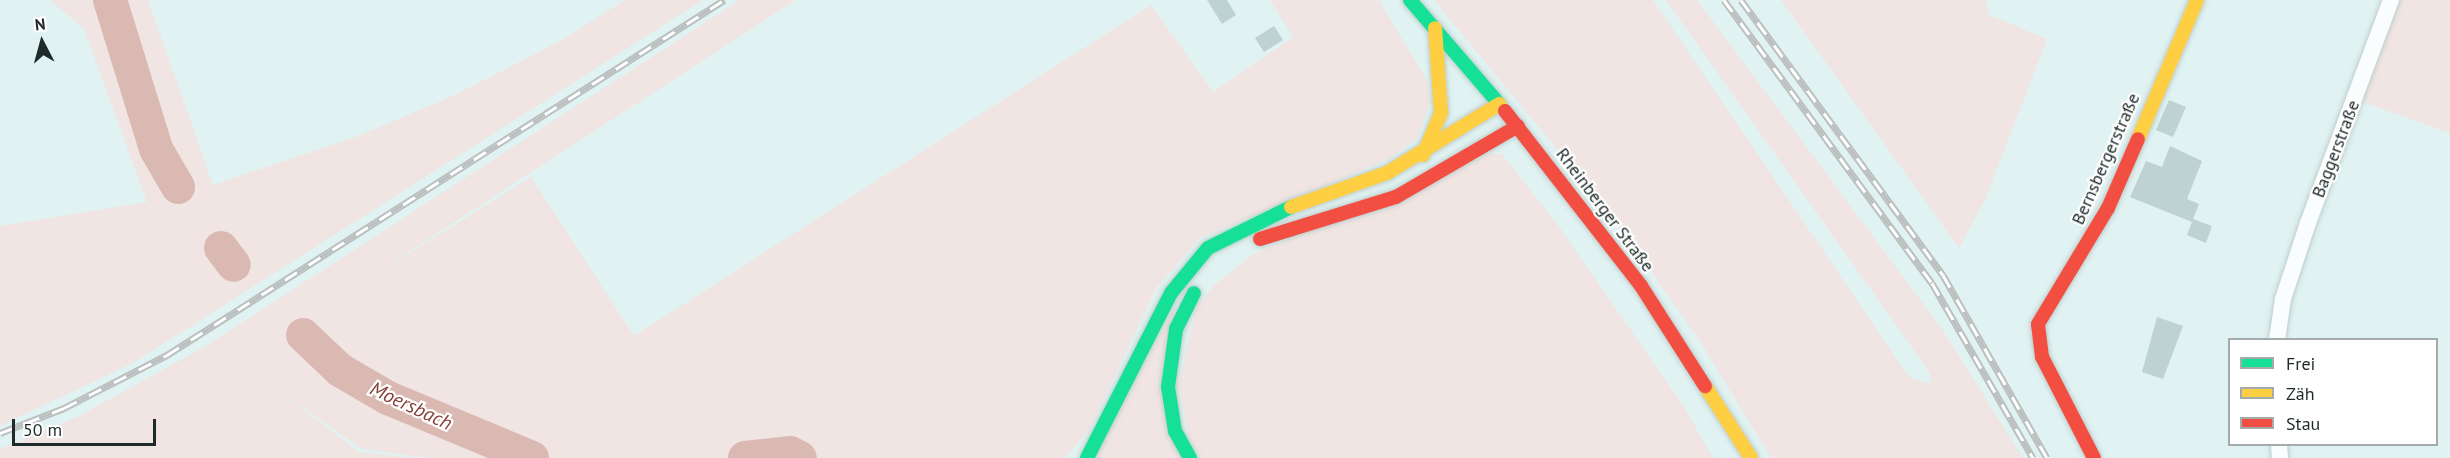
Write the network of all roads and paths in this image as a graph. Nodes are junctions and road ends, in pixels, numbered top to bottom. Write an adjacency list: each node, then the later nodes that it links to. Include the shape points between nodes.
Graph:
1 (1410, 0): 4 (main road, Rheinberger Straße)
2 (2197, 0): 14 (main road, Bernsbergerstraße, via 2108,208 2038,324 2042,357)
3 (2391, 0): 10 (street, Baggerstraße, via 2283,299)
4 (1434, 28): 5 (main road, Rheinberger Straße); 7 (main road, via 1441,113)
5 (1499, 104): 6 (main road, Rheinberger Straße); 7 (main road)
6 (1518, 126): 8 (main road, via 1396,197 1270,234); 13 (main road, Rheinberger Straße, via 1641,286)
7 (1423, 155): 11 (main road, via 1362,183 1261,217 1208,248 1171,293 1109,423)
8 (1232, 254)
9 (1202, 282): 12 (main road, via 1176,329 1169,357 1170,407)
10 (2277, 338)
11 (1087, 458)
12 (1190, 458)
13 (1751, 458)
14 (2094, 458)

